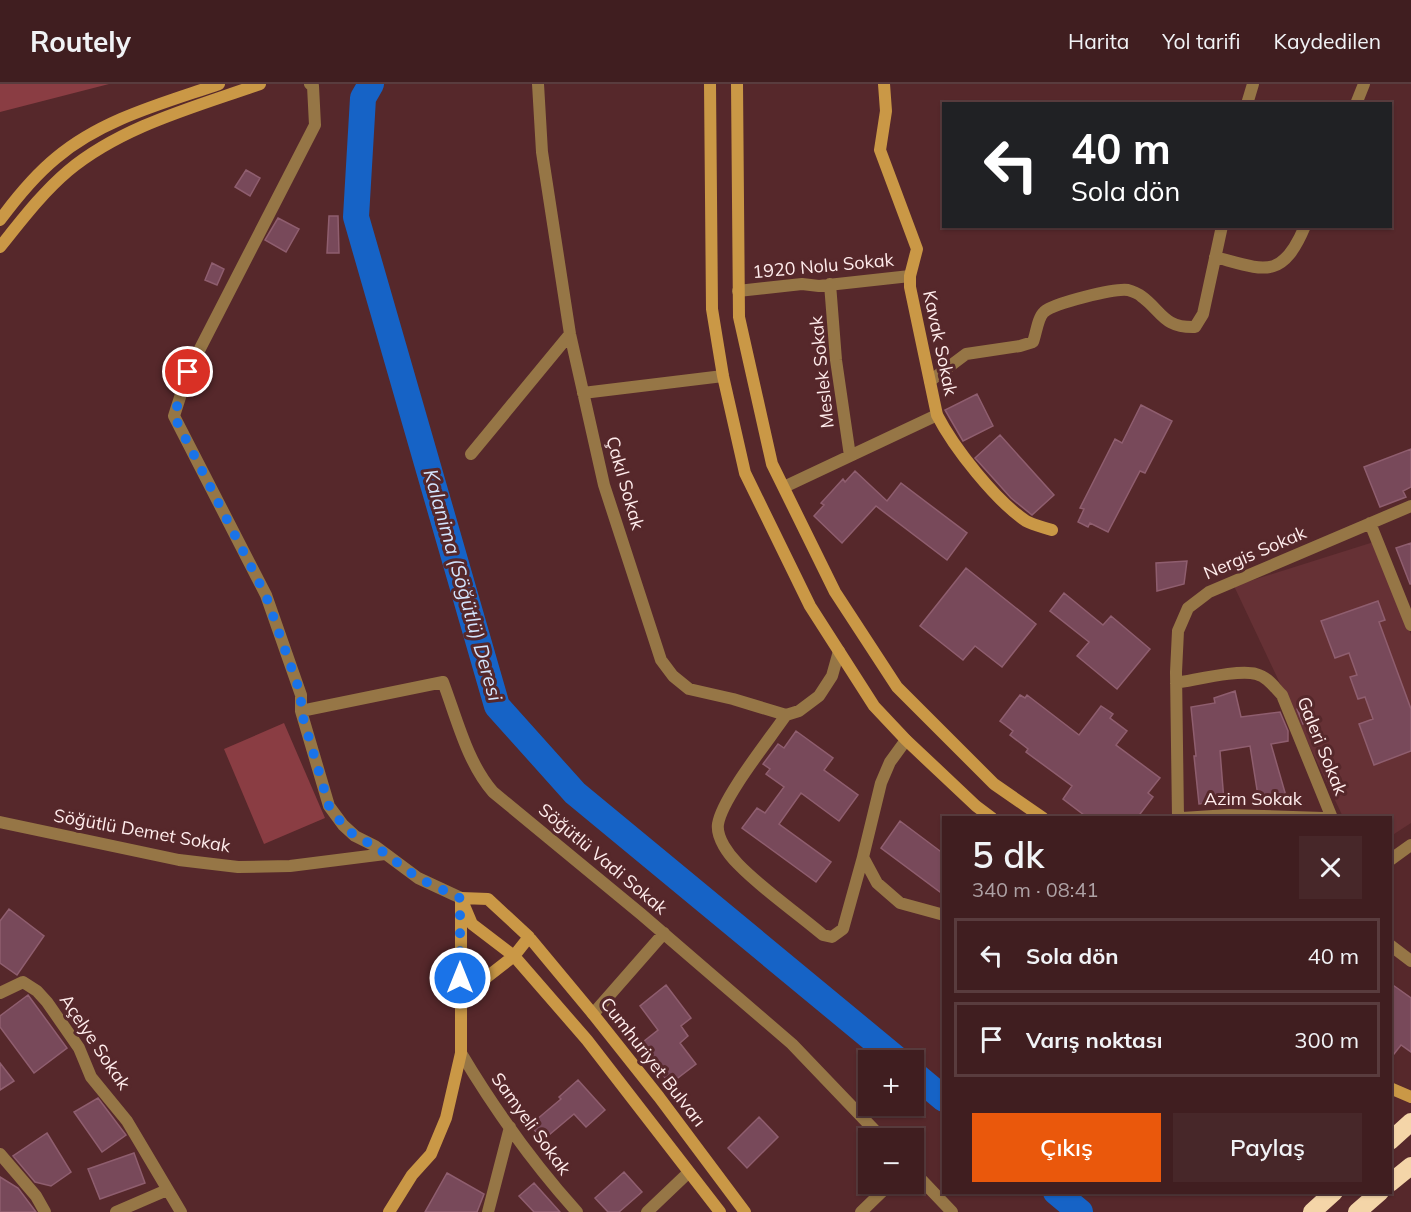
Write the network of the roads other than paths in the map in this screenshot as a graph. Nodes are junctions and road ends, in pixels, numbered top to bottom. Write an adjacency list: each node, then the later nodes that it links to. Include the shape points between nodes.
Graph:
1 (219, 84): 12 (street, via 136,113 78,142 40,172)
2 (260, 84): 15 (street, via 170,116 116,139 88,156 66,172)
3 (310, 84): 34 (street, via 314,86 315,125 188,372 174,416 266,596 301,695)
4 (538, 84): 20 (street, Çakıl Sokak, via 542,152)
5 (710, 84): 21 (street, via 712,309)
6 (737, 84): 19 (street)
7 (884, 84): 17 (street, Kavak Sokak, via 886,111 880,150 917,249)
8 (1253, 84): 10 (street)
9 (1364, 84): 11 (street)
10 (1248, 102)
11 (1357, 102)
12 (0, 220)
13 (1222, 228): 16 (street)
14 (1304, 228): 16 (street, via 1289,257 1277,266 1258,269)
15 (0, 247)
16 (1215, 256): 22 (street, via 1203,314 1195,327 1181,327 1166,320 1141,295 1128,290 1071,300 1042,313 1033,342 966,354)
17 (910, 276): 18 (street, 1920 Nolu Sokak); 22 (street, Kavak Sokak)
18 (831, 284): 19 (street, 1920 Nolu Sokak); 26 (street, Meslek Sokak, via 836,360)
19 (738, 291): 27 (street, via 739,317 772,464)
20 (570, 334): 23 (street, Çakıl Sokak); 25 (street)
21 (723, 376): 23 (street); 32 (street, via 745,473 810,606)
22 (930, 381): 24 (street, Kavak Sokak)
23 (583, 393): 35 (street, Çakıl Sokak, via 604,485 661,660 689,689)
24 (937, 415): 26 (street); 30 (street, Kavak Sokak, via 972,468 1015,513)
25 (471, 454)
26 (850, 456): 27 (street)
27 (784, 487): 38 (street, via 835,592 897,687 994,784)
28 (1411, 506): 29 (street, Nergis Sokak)
29 (1370, 523): 31 (street); 33 (street, Nergis Sokak, via 1195,601 1178,631)
30 (1052, 530)
31 (1411, 625)
32 (839, 651): 35 (street, via 819,696); 36 (street, via 874,706)
33 (1176, 683): 39 (street, Nergis Sokak); 42 (street, Galeri Sokak, via 1241,673 1268,680 1282,695)
34 (301, 711): 45 (street, via 329,806 355,836); 50 (street, Söğütlü Vadi Sokak, via 443,682 470,756 487,786)
35 (786, 716): 46 (street, via 724,809 718,825 720,840 737,863 823,935 832,937 843,929)
36 (906, 740): 37 (street); 46 (street, via 881,783)
37 (989, 816)
38 (1040, 816)
39 (1180, 816)
40 (1213, 816): 41 (street, Azim Sokak)
41 (1260, 816)
42 (1331, 816)
43 (0, 822): 45 (street, Söğütlü Demet Sokak, via 179,860 238,867 290,866)
44 (1411, 845): 47 (street)
45 (386, 854): 48 (street, via 418,878)
46 (862, 858): 49 (street, via 877,883 900,903)
47 (1392, 859)
48 (460, 898): 51 (street, Cumhuriyet Bulvarı, via 488,899); 53 (street, via 472,924); 56 (street)
49 (942, 914)
50 (664, 933): 57 (street); 63 (street, Söğütlü Vadi Sokak, via 803,1054)
51 (529, 937): 53 (street); 57 (street, Cumhuriyet Bulvarı)
52 (1392, 947): 54 (street)
53 (514, 956): 56 (street); 67 (street, via 587,1040)
54 (1411, 961)
55 (0, 993): 70 (street, Açelye Sokak, via 23,982 37,991 64,1025 91,1077 126,1121)
56 (460, 998): 58 (street)
57 (593, 1014): 82 (street, Cumhuriyet Bulvarı)
58 (461, 1053): 62 (street, Samyeli Sokak, via 487,1098); 77 (street, via 446,1118 431,1154 412,1175)
59 (1392, 1089): 60 (street)
60 (1411, 1097)
61 (1411, 1122): 64 (highway)
62 (510, 1127): 78 (street); 79 (street, Samyeli Sokak)
63 (873, 1128)
64 (1392, 1139)
65 (0, 1154): 74 (street)
66 (1411, 1166): 68 (highway)
67 (688, 1173): 80 (street); 81 (street)
68 (1392, 1181)
69 (924, 1183): 84 (street)
70 (167, 1190): 75 (street); 76 (street, Açelye Sokak)
71 (880, 1194): 83 (street)
72 (1332, 1194): 85 (highway)
73 (1378, 1194): 86 (highway)
74 (45, 1212)
75 (116, 1212)
76 (181, 1212)
77 (389, 1212)
78 (489, 1212)
79 (577, 1212)
80 (647, 1212)
81 (720, 1212)
82 (745, 1212)
83 (861, 1212)
84 (952, 1212)
85 (1312, 1212)
86 (1357, 1212)

